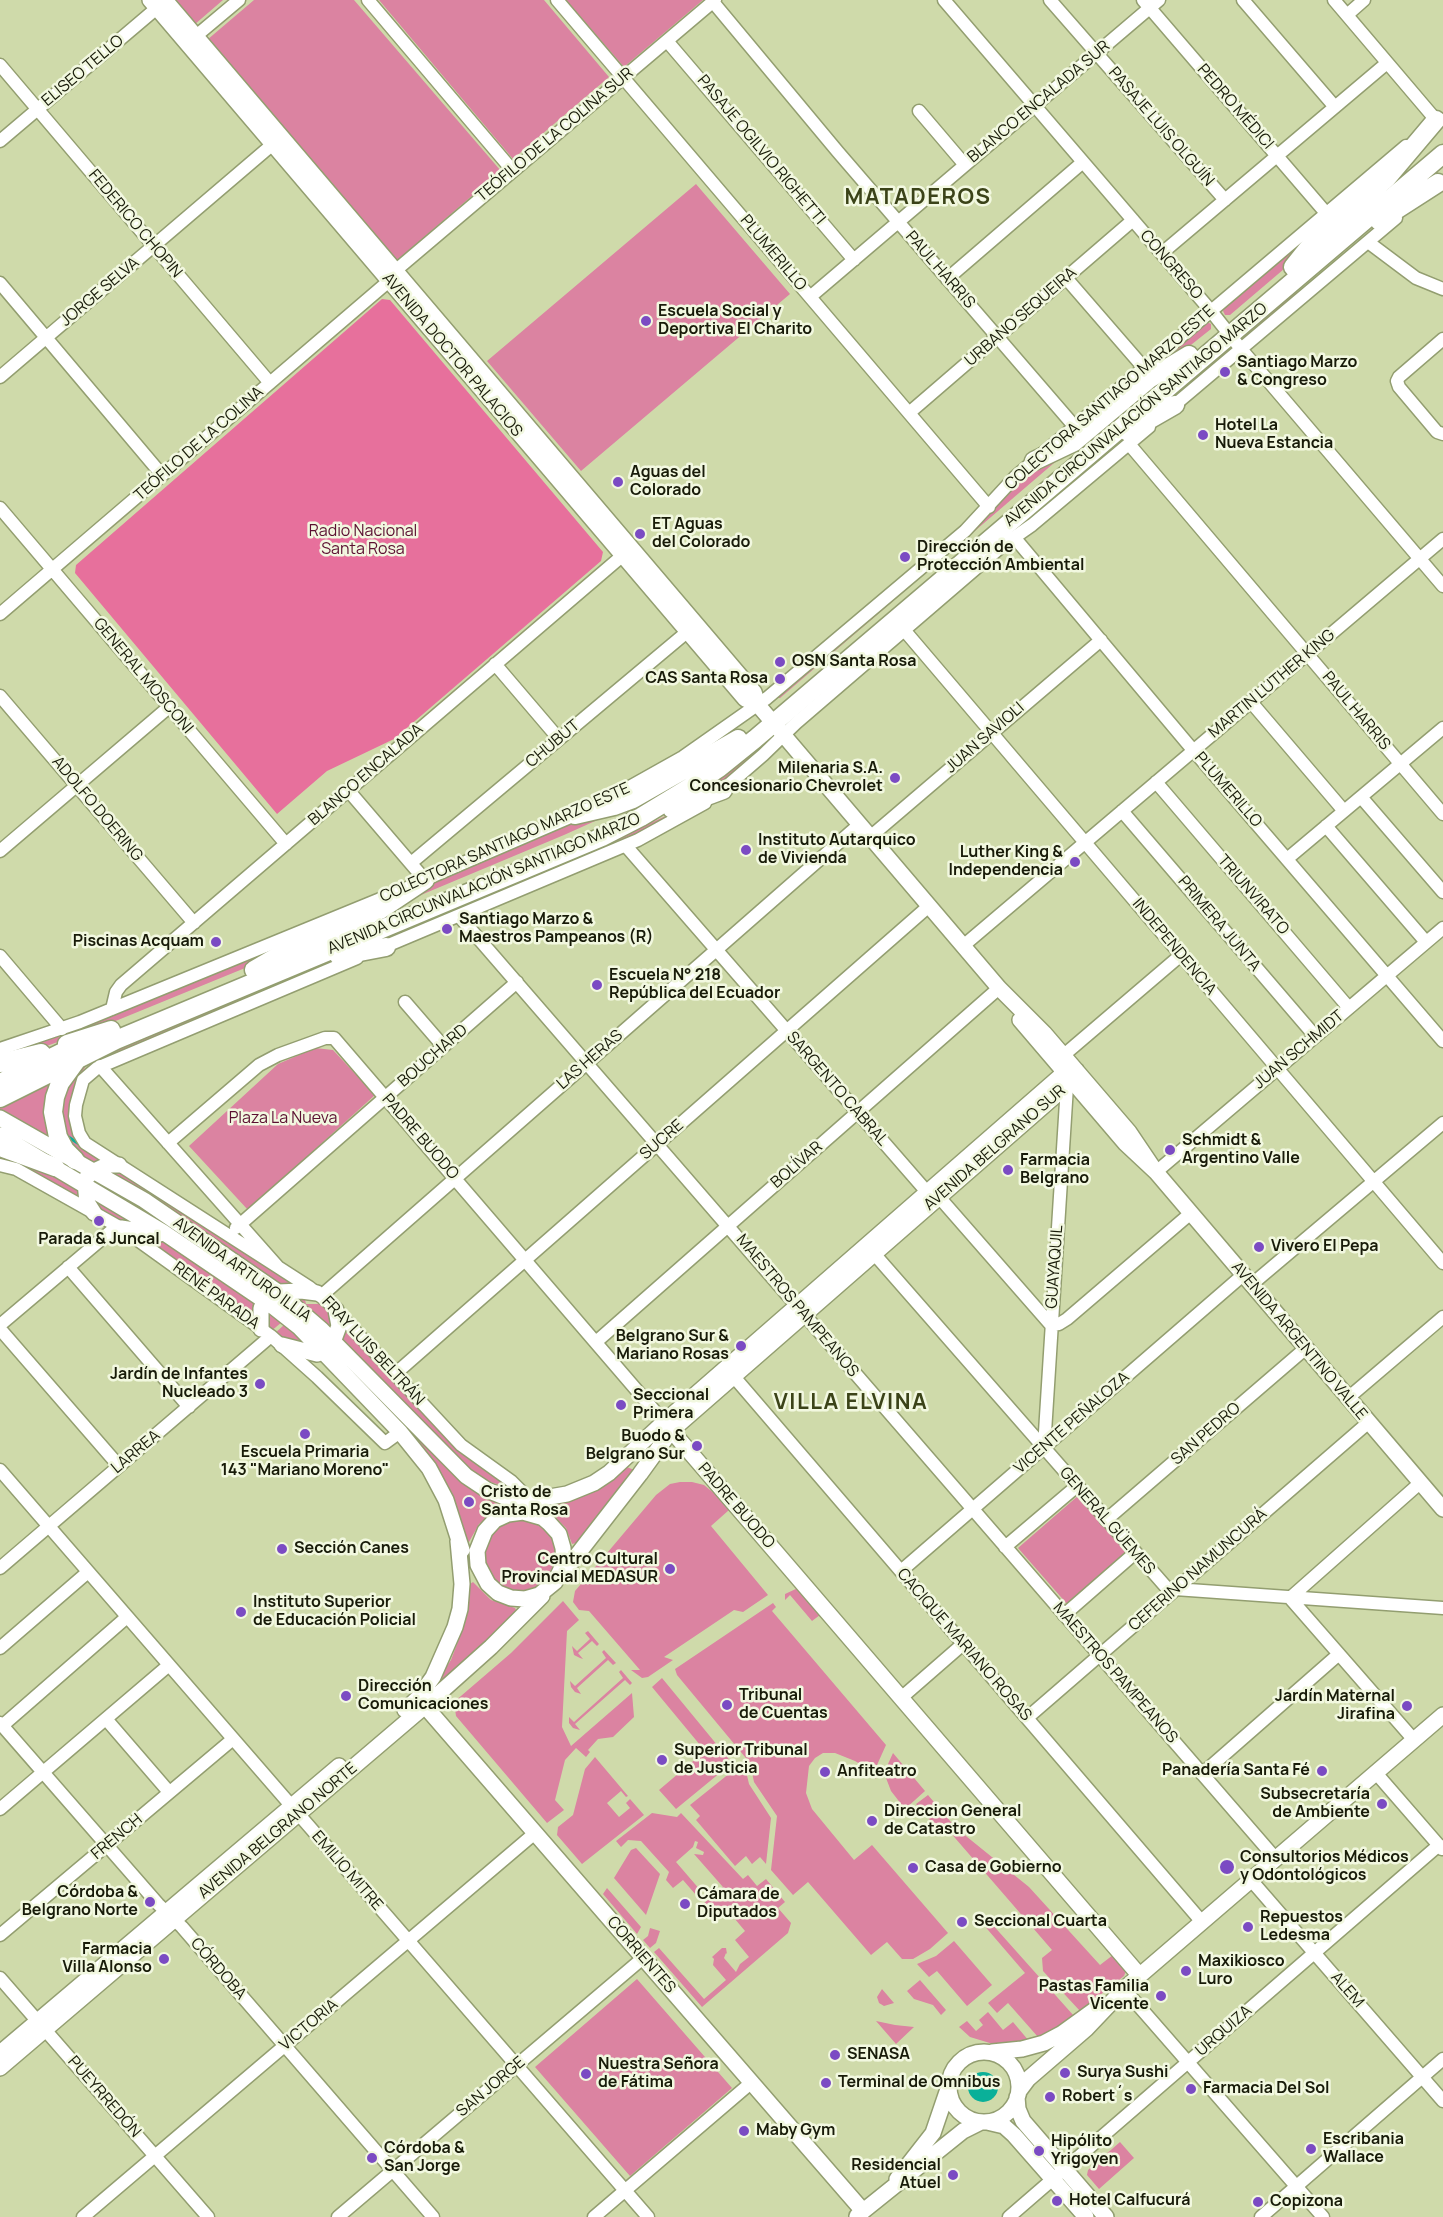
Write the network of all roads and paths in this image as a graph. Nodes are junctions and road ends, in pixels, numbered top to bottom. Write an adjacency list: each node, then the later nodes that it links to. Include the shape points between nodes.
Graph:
1 (238, 0): 13 (street)
2 (368, 0): 31 (street)
3 (557, 0): 18 (street, PLUMERILLO)
4 (944, 0): 19 (street, CONGRESO)
5 (1050, 0): 15 (street, PASAJE LUIS OLGUÍN)
6 (1243, 0): 20 (street)
7 (1334, 0): 12 (street)
8 (1364, 0): 12 (street)
9 (714, 1): 14 (street, TEÓFILO DE LA COLINA SUR); 36 (street, PAUL HARRIS)
10 (159, 2): 13 (main road, AVENIDA DOCTOR PALACIOS); 21 (street, ELISEO TELLO); 26 (main road, AVENIDA DOCTOR PALACIOS)
11 (1150, 3): 15 (street, BLANCO ENCALADA SUR); 28 (street, PEDRO MÉDICI)
12 (1347, 15): 16 (street)
13 (196, 36): 26 (main road, AVENIDA DOCTOR PALACIOS)
14 (667, 40): 18 (street, TEÓFILO DE LA COLINA SUR); 40 (street, PASAJE OGILVIO RIGHETTI)
15 (1096, 53): 19 (street, BLANCO ENCALADA SUR); 33 (street, PASAJE LUIS OLGUÍN)
16 (1387, 63): 20 (street); 23 (street)
17 (0, 65): 21 (street, FEDERICO CHOPIN)
18 (623, 78): 31 (street, TEÓFILO DE LA COLINA SUR); 47 (street, PLUMERILLO)
19 (1034, 106): 29 (street, CONGRESO); 30 (street, BLANCO ENCALADA SUR)
20 (1335, 107): 28 (street)
21 (37, 109): 25 (street, ELISEO TELLO); 38 (street, FEDERICO CHOPIN)
22 (919, 111): 30 (street)
23 (1439, 117): 34 (street, COLECTORA SANTIAGO MARZO ESTE); 41 (highway, via 1387,178 1319,237)
24 (1443, 139): 41 (highway, AVENIDA CIRCUNVALACIÓN SANTIAGO MARZO)
25 (0, 141)
26 (277, 141): 38 (street, JORGE SELVA); 42 (main road, AVENIDA DOCTOR PALACIOS)
27 (1443, 154): 49 (highway, AVENIDA CIRCUNVALACIÓN SANTIAGO MARZO)
28 (1277, 156): 33 (street); 34 (street, PEDRO MÉDICI)
29 (1083, 162): 35 (street, CONGRESO); 44 (street)
30 (965, 165): 36 (street, BLANCO ENCALADA SUR)
31 (513, 171): 42 (street, TEÓFILO DE LA COLINA SUR)
32 (1440, 181): 37 (street, COLECTORA SANTIAGO MARZO ESTE); 49 (highway, via 1383,218 1298,288)
33 (1225, 200): 39 (street)
34 (1326, 213): 48 (street, COLECTORA SANTIAGO MARZO ESTE)
35 (1133, 220): 39 (street, CONGRESO); 43 (street, URBANO SEQUEIRA)
36 (898, 222): 40 (street, BLANCO ENCALADA SUR); 44 (street, PAUL HARRIS)
37 (1368, 242): 46 (street, via 1416,278); 51 (street, COLECTORA SANTIAGO MARZO ESTE)
38 (154, 246): 52 (street, JORGE SELVA); 57 (street, FEDERICO CHOPIN)
39 (1162, 253): 48 (street, CONGRESO)
40 (854, 260): 47 (street, BLANCO ENCALADA SUR)
41 (1293, 267): 51 (highway, AVENIDA CIRCUNVALACIÓN SANTIAGO MARZO)
42 (392, 276): 57 (street, TEÓFILO DE LA COLINA); 69 (main road, AVENIDA DOCTOR PALACIOS)
43 (1066, 278): 50 (street, URBANO SEQUEIRA); 55 (street)
44 (947, 279): 50 (street, PAUL HARRIS)
45 (0, 283): 52 (street)
46 (1443, 289)
47 (810, 297): 59 (street, PLUMERILLO)
48 (1211, 311): 51 (street, CONGRESO); 55 (street, COLECTORA SANTIAGO MARZO ESTE)
49 (1258, 311): 51 (highway, AVENIDA CIRCUNVALACIÓN SANTIAGO MARZO)
50 (998, 337): 59 (street, URBANO SEQUEIRA); 60 (street, PAUL HARRIS)
51 (1231, 337): 54 (highway, AVENIDA CIRCUNVALACIÓN SANTIAGO MARZO); 58 (street, COLECTORA SANTIAGO MARZO ESTE); 67 (highway, AVENIDA CIRCUNVALACIÓN SANTIAGO MARZO); 70 (street, CONGRESO)
52 (46, 338): 56 (street, JORGE SELVA); 64 (street)
53 (1443, 339): 61 (street, via 1397,381 1438,433)
54 (1189, 356): 63 (highway, via 1149,379 1071,444); 82 (highway, AVENIDA CIRCUNVALACIÓN SANTIAGO MARZO)
55 (1144, 368): 60 (street, COLECTORA SANTIAGO MARZO ESTE)
56 (0, 377)
57 (270, 383): 64 (street, TEÓFILO DE LA COLINA)
58 (1175, 405): 62 (street, COLECTORA SANTIAGO MARZO ESTE); 67 (highway, via 1126,433)
59 (909, 413): 65 (street, PLUMERILLO)
60 (1075, 427): 63 (street, COLECTORA SANTIAGO MARZO ESTE)
61 (1443, 434)
62 (1129, 444): 67 (street, COLECTORA SANTIAGO MARZO ESTE); 77 (street, PAUL HARRIS)
63 (1034, 461): 65 (street, COLECTORA SANTIAGO MARZO ESTE)
64 (162, 475): 71 (street, TEÓFILO DE LA COLINA)
65 (989, 507): 82 (street, COLECTORA SANTIAGO MARZO ESTE)
66 (0, 508): 71 (street, GENERAL MOSCONI)
67 (1010, 532): 75 (street, COLECTORA SANTIAGO MARZO ESTE); 76 (street, PLUMERILLO); 82 (highway, AVENIDA CIRCUNVALACIÓN SANTIAGO MARZO)
68 (1443, 538): 70 (street, MARTIN LUTHER KING)
69 (627, 552): 74 (main road, AVENIDA DOCTOR PALACIOS); 78 (street, BLANCO ENCALADA)
70 (1419, 559): 72 (street, CONGRESO); 77 (street, MARTIN LUTHER KING)
71 (52, 569): 73 (street, TEÓFILO DE LA COLINA); 81 (street, GENERAL MOSCONI)
72 (1443, 586)
73 (0, 614)
74 (692, 628): 82 (main road, AVENIDA DOCTOR PALACIOS, via 745,699); 85 (street, CHUBUT)
75 (905, 631): 82 (street, COLECTORA SANTIAGO MARZO ESTE); 84 (street, INDEPENDENCIA)
76 (1101, 640): 84 (street, JUAN SAVIOLI); 87 (street, PLUMERILLO)
77 (1307, 654): 80 (street, MARTIN LUTHER KING); 88 (street, PAUL HARRIS)
78 (495, 664): 85 (street); 91 (street, BLANCO ENCALADA)
79 (0, 696): 90 (street, ADOLFO DOERING)
80 (1251, 702): 87 (street, MARTIN LUTHER KING); 95 (street)
81 (169, 706): 90 (street); 102 (street, GENERAL MOSCONI)
82 (770, 719): 86 (highway, AVENIDA CIRCUNVALACIÓN SANTIAGO MARZO); 92 (street, COLECTORA SANTIAGO MARZO ESTE); 97 (street, COLECTORA SANTIAGO MARZO ESTE, via 713,738 638,784); 98 (main road, AVENIDA ARGENTINO VALLE); 107 (highway, AVENIDA CIRCUNVALACIÓN SANTIAGO MARZO, via 719,768 665,803 616,831)
83 (1443, 728): 88 (street)
84 (992, 732): 100 (street, JUAN SAVIOLI); 101 (street, INDEPENDENCIA)
85 (558, 739): 106 (street, CHUBUT)
86 (738, 739): 97 (highway, via 633,800); 120 (highway, AVENIDA CIRCUNVALACIÓN SANTIAGO MARZO, via 673,784 612,819)
87 (1194, 750): 89 (street, MARTIN LUTHER KING); 105 (street, PLUMERILLO)
88 (1401, 764): 93 (street); 96 (street, PAUL HARRIS)
89 (1156, 782): 94 (street, MARTIN LUTHER KING); 126 (street, TRIUNVIRATO)
90 (77, 786): 104 (street); 112 (street, ADOLFO DOERING)
91 (348, 790): 102 (street, BLANCO ENCALADA); 106 (street)
92 (723, 790): 103 (street, COLECTORA SANTIAGO MARZO ESTE); 107 (highway, via 675,808 585,852)
93 (1361, 797): 95 (street); 109 (street)
94 (1122, 811): 101 (street, MARTIN LUTHER KING); 131 (street, PRIMERA JUNTA)
95 (1344, 811): 99 (street)
96 (1443, 814)
97 (575, 815): 108 (street, COLECTORA SANTIAGO MARZO ESTE)
98 (860, 824): 100 (main road, AVENIDA ARGENTINO VALLE); 117 (street, LAS HERAS)
99 (1326, 826): 105 (street); 114 (street)
100 (870, 837): 110 (main road, AVENIDA ARGENTINO VALLE)
101 (1086, 842): 115 (street, MARTIN LUTHER KING); 118 (street, INDEPENDENCIA)
102 (286, 844): 112 (street, BLANCO ENCALADA)
103 (626, 846): 111 (street, COLECTORA SANTIAGO MARZO ESTE); 117 (street, SARGENTO CABRAL)
104 (0, 852)
105 (1287, 859): 121 (street, PLUMERILLO)
106 (411, 863): 108 (street)
107 (535, 865): 124 (highway, AVENIDA CIRCUNVALACIÓN SANTIAGO MARZO)
108 (426, 880): 120 (highway, via 383,908 295,946); 127 (street, COLECTORA SANTIAGO MARZO ESTE)
109 (1443, 892)
110 (930, 906): 115 (main road, AVENIDA ARGENTINO VALLE); 130 (street, SUCRE)
111 (459, 916): 116 (street, COLECTORA SANTIAGO MARZO ESTE); 122 (street, MAESTROS PAMPEANOS)
112 (194, 923): 127 (street, BLANCO ENCALADA, via 121,985)
113 (1443, 928): 114 (street, JUAN SCHMIDT)
114 (1426, 942): 121 (street, JUAN SCHMIDT)
115 (963, 946): 123 (main road, AVENIDA ARGENTINO VALLE)
116 (386, 947): 124 (highway, via 339,956 254,991); 138 (street, COLECTORA SANTIAGO MARZO ESTE)
117 (716, 950): 130 (street, SARGENTO CABRAL); 137 (street, LAS HERAS)
118 (1181, 955): 139 (street, INDEPENDENCIA); 140 (street)
119 (0, 956): 128 (street)
120 (254, 970): 129 (highway, AVENIDA CIRCUNVALACIÓN SANTIAGO MARZO)
121 (1387, 975): 126 (street, JUAN SCHMIDT); 132 (street, PLUMERILLO)
122 (517, 982): 133 (street, BOUCHARD); 137 (street, MAESTROS PAMPEANOS)
123 (999, 988): 140 (main road, AVENIDA ARGENTINO VALLE, via 1026,1027); 144 (street, BOLÍVAR)
124 (216, 999): 135 (highway, AVENIDA CIRCUNVALACIÓN SANTIAGO MARZO)
125 (405, 1002): 133 (street)
126 (1349, 1008): 131 (street, JUAN SCHMIDT)
127 (112, 1009): 128 (street, COLECTORA SANTIAGO MARZO ESTE)
128 (62, 1029): 134 (street, COLECTORA SANTIAGO MARZO ESTE)
129 (111, 1030): 136 (highway); 141 (highway, AVENIDA CIRCUNVALACIÓN SANTIAGO MARZO)
130 (787, 1031): 144 (street, SARGENTO CABRAL); 149 (street, SUCRE)
131 (1315, 1036): 139 (street, JUAN SCHMIDT)
132 (1443, 1041)
133 (443, 1046): 142 (street, BOUCHARD)
134 (0, 1049)
135 (81, 1056): 143 (highway, AVENIDA CIRCUNVALACIÓN SANTIAGO MARZO); 151 (highway, via 63,1077 53,1107 58,1137)
136 (0, 1063)
137 (587, 1063): 149 (street, MAESTROS PAMPEANOS); 157 (street, LAS HERAS)
138 (100, 1066): 148 (street, FRAY LUIS BELTRÁN); 153 (street, COLECTORA SANTIAGO MARZO ESTE, via 85,1077 75,1116 83,1141)
139 (1278, 1068): 156 (street, JUAN SCHMIDT); 158 (street, INDEPENDENCIA)
140 (1066, 1071): 156 (main road, AVENIDA ARGENTINO VALLE, via 1125,1143); 160 (main road, AVENIDA BELGRANO SUR); 179 (street, GUAYAQUIL)
141 (0, 1083)
142 (385, 1097): 148 (street, PADRE BUODO, via 332,1037 259,1065); 157 (street, PADRE BUODO); 163 (street, BOUCHARD)
143 (0, 1098)
144 (857, 1112): 160 (street, SARGENTO CABRAL); 164 (street, BOLÍVAR)
145 (0, 1118): 151 (main road, AVENIDA ARTURO ILLIA)
146 (1443, 1123): 158 (street, VICENTE PEÑALOZA)
147 (0, 1135): 154 (main road, AVENIDA ARTURO ILLIA)
148 (168, 1143): 163 (street, FRAY LUIS BELTRÁN)
149 (657, 1144): 164 (street, MAESTROS PAMPEANOS); 169 (street, SUCRE)
150 (0, 1147): 154 (highway)
151 (75, 1160): 155 (main road, AVENIDA ARTURO ILLIA)
152 (5, 1165): 161 (street, RENÉ PARADA)
153 (119, 1165): 155 (main road, via 109,1164); 166 (street)
154 (55, 1167): 159 (main road, AVENIDA ARTURO ILLIA)
155 (94, 1171): 159 (main road); 175 (main road, AVENIDA ARTURO ILLIA, via 153,1206)
156 (1156, 1172): 162 (main road, AVENIDA ARGENTINO VALLE)
157 (455, 1179): 169 (street, PADRE BUODO); 174 (street, LAS HERAS)
158 (1374, 1181): 170 (street, INDEPENDENCIA); 173 (street, VICENTE PEÑALOZA)
159 (85, 1185): 161 (main road); 167 (main road, AVENIDA ARTURO ILLIA)
160 (933, 1195): 168 (main road, AVENIDA BELGRANO SUR); 179 (street, SARGENTO CABRAL)
161 (94, 1213): 165 (street, RENÉ PARADA)
162 (1191, 1213): 173 (main road, AVENIDA ARGENTINO VALLE); 179 (street, via 1067,1320)
163 (240, 1224): 166 (street, BOUCHARD); 172 (street, FRAY LUIS BELTRÁN)
164 (728, 1225): 177 (street, MAESTROS PAMPEANOS); 182 (street, BOLÍVAR)
165 (119, 1227): 167 (main road); 171 (street); 181 (street, RENÉ PARADA)
166 (228, 1235): 172 (street)
167 (172, 1238): 175 (main road, AVENIDA ARTURO ILLIA)
168 (871, 1249): 177 (main road, AVENIDA BELGRANO SUR); 192 (street, GENERAL GÜEMES)
169 (525, 1260): 182 (street, PADRE BUODO); 186 (street, SUCRE)
170 (1443, 1263)
171 (68, 1267): 180 (street); 188 (street)
172 (278, 1267): 174 (street, FRAY LUIS BELTRÁN)
173 (1247, 1280): 184 (main road, AVENIDA ARGENTINO VALLE); 192 (street, VICENTE PEÑALOZA)
174 (319, 1295): 175 (main road, via 306,1291); 176 (street, FRAY LUIS BELTRÁN)
175 (272, 1297): 181 (main road, via 260,1310); 183 (main road, AVENIDA ARTURO ILLIA)
176 (336, 1310): 183 (main road, via 339,1324); 186 (street, FRAY LUIS BELTRÁN)
177 (801, 1310): 185 (main road, AVENIDA BELGRANO SUR); 198 (street, MAESTROS PAMPEANOS)
178 (1443, 1317): 187 (street)
179 (1051, 1325): 192 (street, GUAYAQUIL)
180 (0, 1327): 193 (street)
181 (272, 1337): 183 (main road, via 315,1353); 188 (street, LARREA); 191 (street, RENÉ PARADA, via 385,1443)
182 (596, 1342): 190 (street, PADRE BUODO)
183 (329, 1347): 191 (main road, AVENIDA ARTURO ILLIA); 197 (main road, AVENIDA ARTURO ILLIA, via 480,1486)
184 (1306, 1348): 187 (main road, AVENIDA ARGENTINO VALLE); 202 (street, SAN PEDRO)
185 (730, 1372): 190 (main road, AVENIDA BELGRANO SUR); 210 (street, CACIQUE MARIANO ROSAS)
186 (395, 1374): 197 (street, FRAY LUIS BELTRÁN, via 464,1448 511,1482)
187 (1348, 1398): 189 (main road, AVENIDA ARGENTINO VALLE)
188 (189, 1407): 193 (street, LARREA)
189 (1369, 1422): 195 (main road, AVENIDA ARGENTINO VALLE); 215 (street, CEFERINO NAMUNCURÁ)
190 (668, 1426): 197 (main road, AVENIDA BELGRANO SUR, via 602,1478 576,1491); 214 (main road, AVENIDA BELGRANO SUR, via 640,1474); 225 (main road, PADRE BUODO)
191 (400, 1432): 205 (main road, AVENIDA ARTURO ILLIA, via 438,1484)
192 (1044, 1448): 196 (street, GENERAL GÜEMES); 198 (street, VICENTE PEÑALOZA)
193 (119, 1466): 203 (street, LARREA)
194 (0, 1470): 203 (street, EMILIO MITRE)
195 (1420, 1483): 199 (main road, AVENIDA ARGENTINO VALLE); 216 (street)
196 (1077, 1486): 202 (street, GENERAL GÜEMES); 206 (street)
197 (528, 1503): 200 (main road, AVENIDA BELGRANO SUR); 201 (main road, AVENIDA ARTURO ILLIA)
198 (972, 1509): 206 (street, MAESTROS PAMPEANOS); 210 (street, VICENTE PEÑALOZA)
199 (1443, 1509)
200 (508, 1514): 201 (main road, via 530,1513); 204 (main road, via 495,1520)
201 (544, 1518): 214 (main road, AVENIDA ARTURO ILLIA, via 559,1534 563,1548 564,1563)
202 (1106, 1520): 207 (street, GENERAL GÜEMES)
203 (49, 1526): 209 (street, LARREA); 211 (street, EMILIO MITRE)
204 (481, 1537): 208 (main road, AVENIDA BELGRANO NORTE); 213 (main road, via 478,1565)
205 (458, 1541): 208 (main road, AVENIDA ARTURO ILLIA); 212 (main road, AVENIDA BELGRANO NORTE)
206 (1005, 1547): 218 (street, MAESTROS PAMPEANOS)
207 (1135, 1553): 215 (street, GENERAL GÜEMES, via 1162,1584); 218 (street)
208 (470, 1563): 212 (main road, AVENIDA BELGRANO NORTE); 213 (main road, AVENIDA ARTURO ILLIA)
209 (0, 1568)
210 (901, 1571): 220 (street, CACIQUE MARIANO ROSAS)
211 (88, 1572): 219 (street, EMILIO MITRE); 221 (street)
212 (462, 1584): 226 (main road, AVENIDA BELGRANO NORTE, via 452,1636)
213 (488, 1584): 214 (main road, AVENIDA ARTURO ILLIA, via 505,1596 518,1599 539,1595)
214 (553, 1585): 226 (main road, AVENIDA BELGRANO NORTE, via 491,1647)
215 (1175, 1590): 216 (street); 223 (street, CEFERINO NAMUNCURÁ)
216 (1290, 1598): 217 (street); 222 (street)
217 (1443, 1608)
218 (1064, 1615): 223 (street, MAESTROS PAMPEANOS)
219 (127, 1617): 224 (street, EMILIO MITRE); 230 (street)
220 (963, 1644): 225 (street); 228 (street, CACIQUE MARIANO ROSAS)
221 (0, 1648)
222 (1339, 1654): 232 (street); 235 (street)
223 (1099, 1655): 228 (street, CEFERINO NAMUNCURÁ); 235 (street, MAESTROS PAMPEANOS)
224 (169, 1665): 229 (street); 231 (street, EMILIO MITRE)
225 (901, 1698): 250 (main road, PADRE BUODO)
226 (422, 1702): 238 (main road, AVENIDA BELGRANO NORTE); 239 (main road, CORRIENTES)
227 (1443, 1715): 232 (main road)
228 (1027, 1718): 245 (street, CACIQUE MARIANO ROSAS)
229 (106, 1719): 233 (street); 236 (street)
230 (1, 1724): 233 (street, CÓRDOBA)
231 (233, 1739): 236 (street, FRENCH); 238 (street, EMILIO MITRE)
232 (1414, 1740): 234 (main road)
233 (43, 1773): 237 (street); 240 (street, CÓRDOBA)
234 (1376, 1773): 241 (street); 242 (main road)
235 (1202, 1774): 242 (street, MAESTROS PAMPEANOS)
236 (169, 1792): 240 (street, FRENCH)
237 (0, 1809)
238 (295, 1810): 244 (main road, AVENIDA BELGRANO NORTE); 247 (street, EMILIO MITRE)
239 (535, 1833): 247 (street, VICTORIA); 249 (main road, CORRIENTES)
240 (107, 1845): 244 (street, CÓRDOBA); 246 (street, FRENCH)
241 (1441, 1848): 248 (street, URQUIZA)
242 (1276, 1859): 243 (main road)
243 (1251, 1880): 245 (main road); 248 (street, ALEM)
244 (170, 1916): 253 (main road, AVENIDA BELGRANO NORTE); 254 (street, CÓRDOBA)
245 (1202, 1922): 250 (main road)
246 (0, 1935)
247 (408, 1941): 254 (street, VICTORIA); 259 (street, EMILIO MITRE)
248 (1314, 1953): 258 (street, URQUIZA); 261 (street, ALEM)
249 (644, 1958): 259 (street, SAN JORGE); 262 (main road, CORRIENTES)
250 (1140, 1976): 252 (main road)
251 (0, 1978): 253 (street, PUEYRREDÓN)
252 (1124, 1989): 255 (main road, via 1053,2039 1022,2049); 258 (street); 264 (main road, via 1086,2029 1030,2077)
253 (41, 2026): 256 (main road, AVENIDA BELGRANO NORTE); 260 (main road, AVENIDA BELGRANO NORTE); 267 (street, PUEYRREDÓN)
254 (284, 2046): 267 (street, VICTORIA); 268 (street, CÓRDOBA)
255 (986, 2052): 263 (main road, via 960,2061); 264 (main road, via 1010,2065 1018,2080)
256 (0, 2053)
257 (1443, 2059): 261 (street)
258 (1188, 2063): 269 (street, URQUIZA); 270 (street)
259 (516, 2066): 268 (street, SAN JORGE); 272 (street, EMILIO MITRE)
260 (0, 2068)
261 (1422, 2077): 265 (street, ALEM); 270 (street)
262 (752, 2082): 272 (street); 273 (main road, CORRIENTES)
263 (949, 2086): 266 (main road, via 950,2098 960,2113 970,2120); 271 (main road, via 933,2133)
264 (1018, 2094): 266 (main road, via 1004,2116); 269 (main road, via 1023,2121)
265 (1443, 2101)
266 (984, 2122): 269 (main road, via 1011,2132); 271 (main road, via 963,2131)
267 (155, 2156): 274 (street, VICTORIA); 275 (street, PUEYRREDÓN)
268 (393, 2171): 276 (street, SAN JORGE); 277 (street, CÓRDOBA)
269 (1059, 2174): 280 (street, URQUIZA); 281 (main road); 282 (main road)
270 (1296, 2186): 283 (street); 284 (street)
271 (890, 2188): 273 (main road)
272 (625, 2191): 278 (street); 279 (street, EMILIO MITRE)
273 (863, 2215)
274 (83, 2217)
275 (208, 2217)
276 (338, 2217)
277 (433, 2217)
278 (594, 2217)
279 (648, 2217)
280 (1010, 2217)
281 (1086, 2217)
282 (1106, 2217)
283 (1261, 2217)
284 (1323, 2217)

